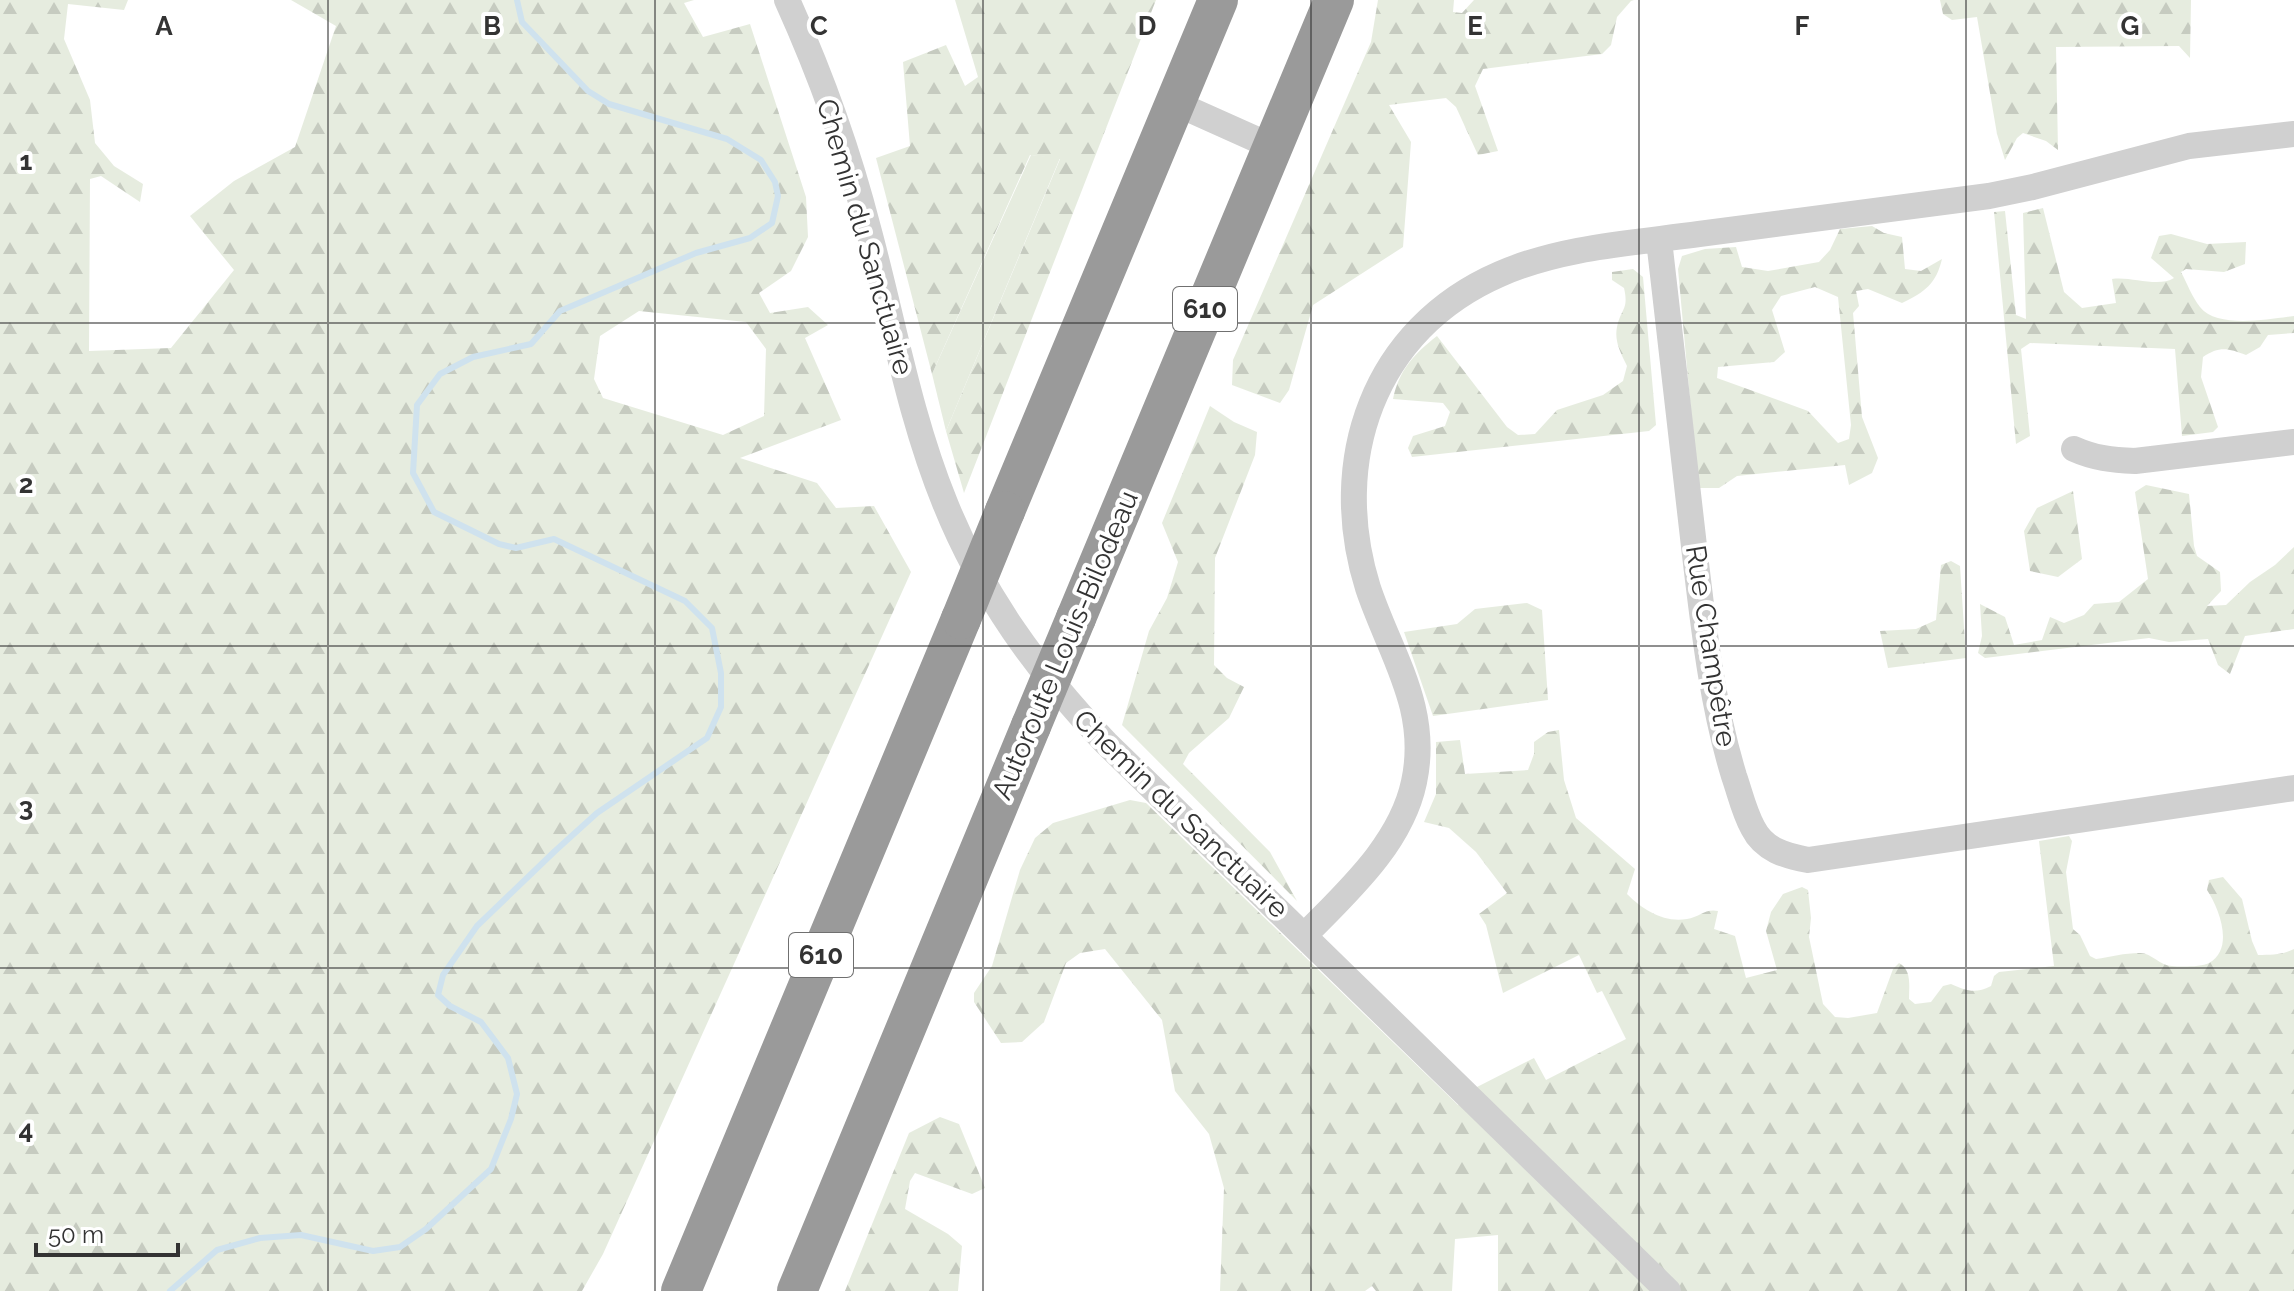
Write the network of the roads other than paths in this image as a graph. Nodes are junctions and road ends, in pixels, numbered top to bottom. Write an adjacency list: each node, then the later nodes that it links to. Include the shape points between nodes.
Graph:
1 (787, 0): 11 (street, Chemin du Sanctuaire, via 859,195 930,464 987,589 1026,651 1082,718)
2 (1218, 0): 4 (highway, 610)
3 (1334, 0): 6 (highway, Autoroute Louis-Bilodeau / 610)
4 (1175, 103): 6 (street); 12 (highway, 610, bridge)
5 (2294, 134): 7 (street, via 2189,146 1989,196)
6 (1273, 147): 13 (highway, Autoroute Louis-Bilodeau / 610, bridge)
7 (1659, 240): 10 (street, Rue Champêtre, via 1715,702 1741,800 1761,841 1776,852 1808,860); 11 (street, via 1550,258 1477,285 1433,317 1382,381 1361,431 1353,512 1369,590 1413,703 1418,740 1415,780 1390,839)
8 (2294, 442): 9 (street, via 2135,461 2091,457)
9 (2074, 449)
10 (2294, 788)
11 (1305, 935): 14 (street, Chemin du Sanctuaire)
12 (681, 1291)
13 (797, 1291)
14 (1668, 1291)

